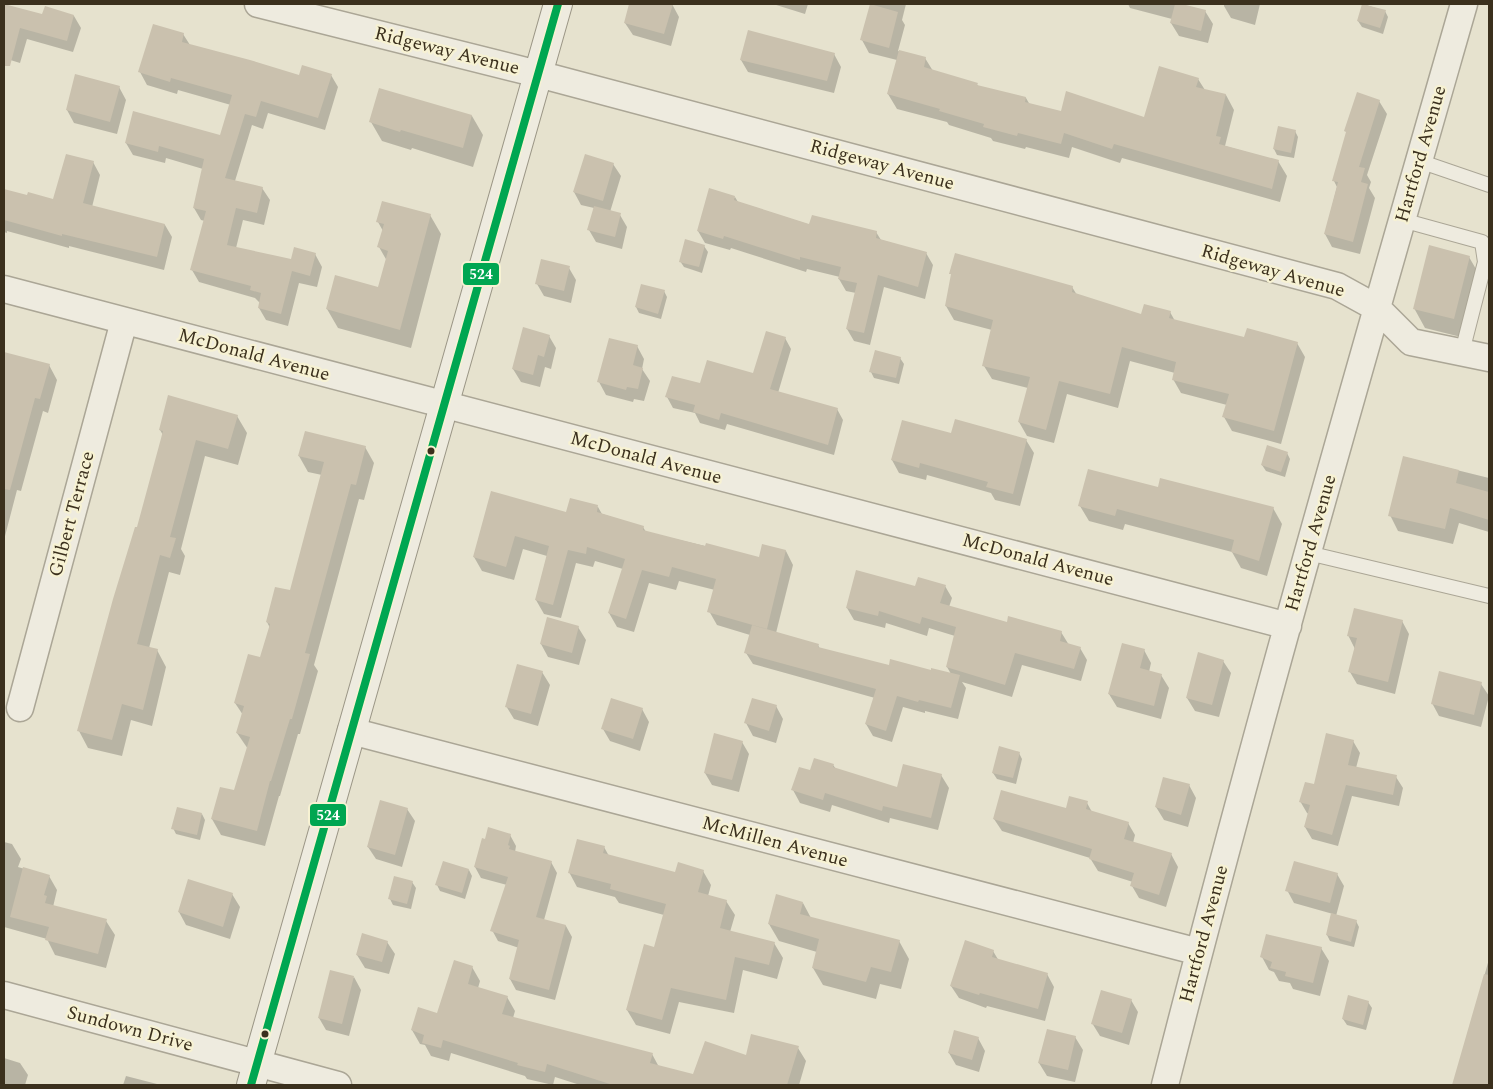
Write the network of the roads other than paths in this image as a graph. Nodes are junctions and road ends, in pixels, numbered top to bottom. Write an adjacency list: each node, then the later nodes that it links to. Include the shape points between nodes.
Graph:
1 (258, 4): 4 (street, Ridgeway Avenue)
2 (558, 4): 4 (street)
3 (1464, 4): 5 (street, Hartford Avenue)
4 (538, 74): 9 (street, Ridgeway Avenue, via 1338,286); 13 (street)
5 (1419, 161): 6 (lane); 7 (street, Hartford Avenue)
6 (1489, 185)
7 (1402, 220): 9 (street, Hartford Avenue); 11 (lane, via 1482,242 1485,262)
8 (4, 289): 10 (street, McDonald Avenue)
9 (1376, 308): 11 (street, Ridgeway Avenue, via 1411,342); 14 (street, Hartford Avenue)
10 (124, 321): 13 (street, McDonald Avenue); 17 (street, Gilbert Terrace)
11 (1462, 352): 12 (street, Ridgeway Avenue)
12 (1489, 358)
13 (444, 405): 16 (street, McDonald Avenue); 18 (street)
14 (1308, 553): 15 (lane); 16 (street, Hartford Avenue)
15 (1489, 596)
16 (1288, 626): 19 (street, Hartford Avenue)
17 (20, 708)
18 (352, 731): 19 (street, McMillen Avenue); 21 (street)
19 (1199, 952): 23 (street, Hartford Avenue)
20 (4, 995): 21 (street, Sundown Drive)
21 (254, 1074): 22 (street, Sundown Drive)
22 (338, 1085)
23 (1165, 1085)

